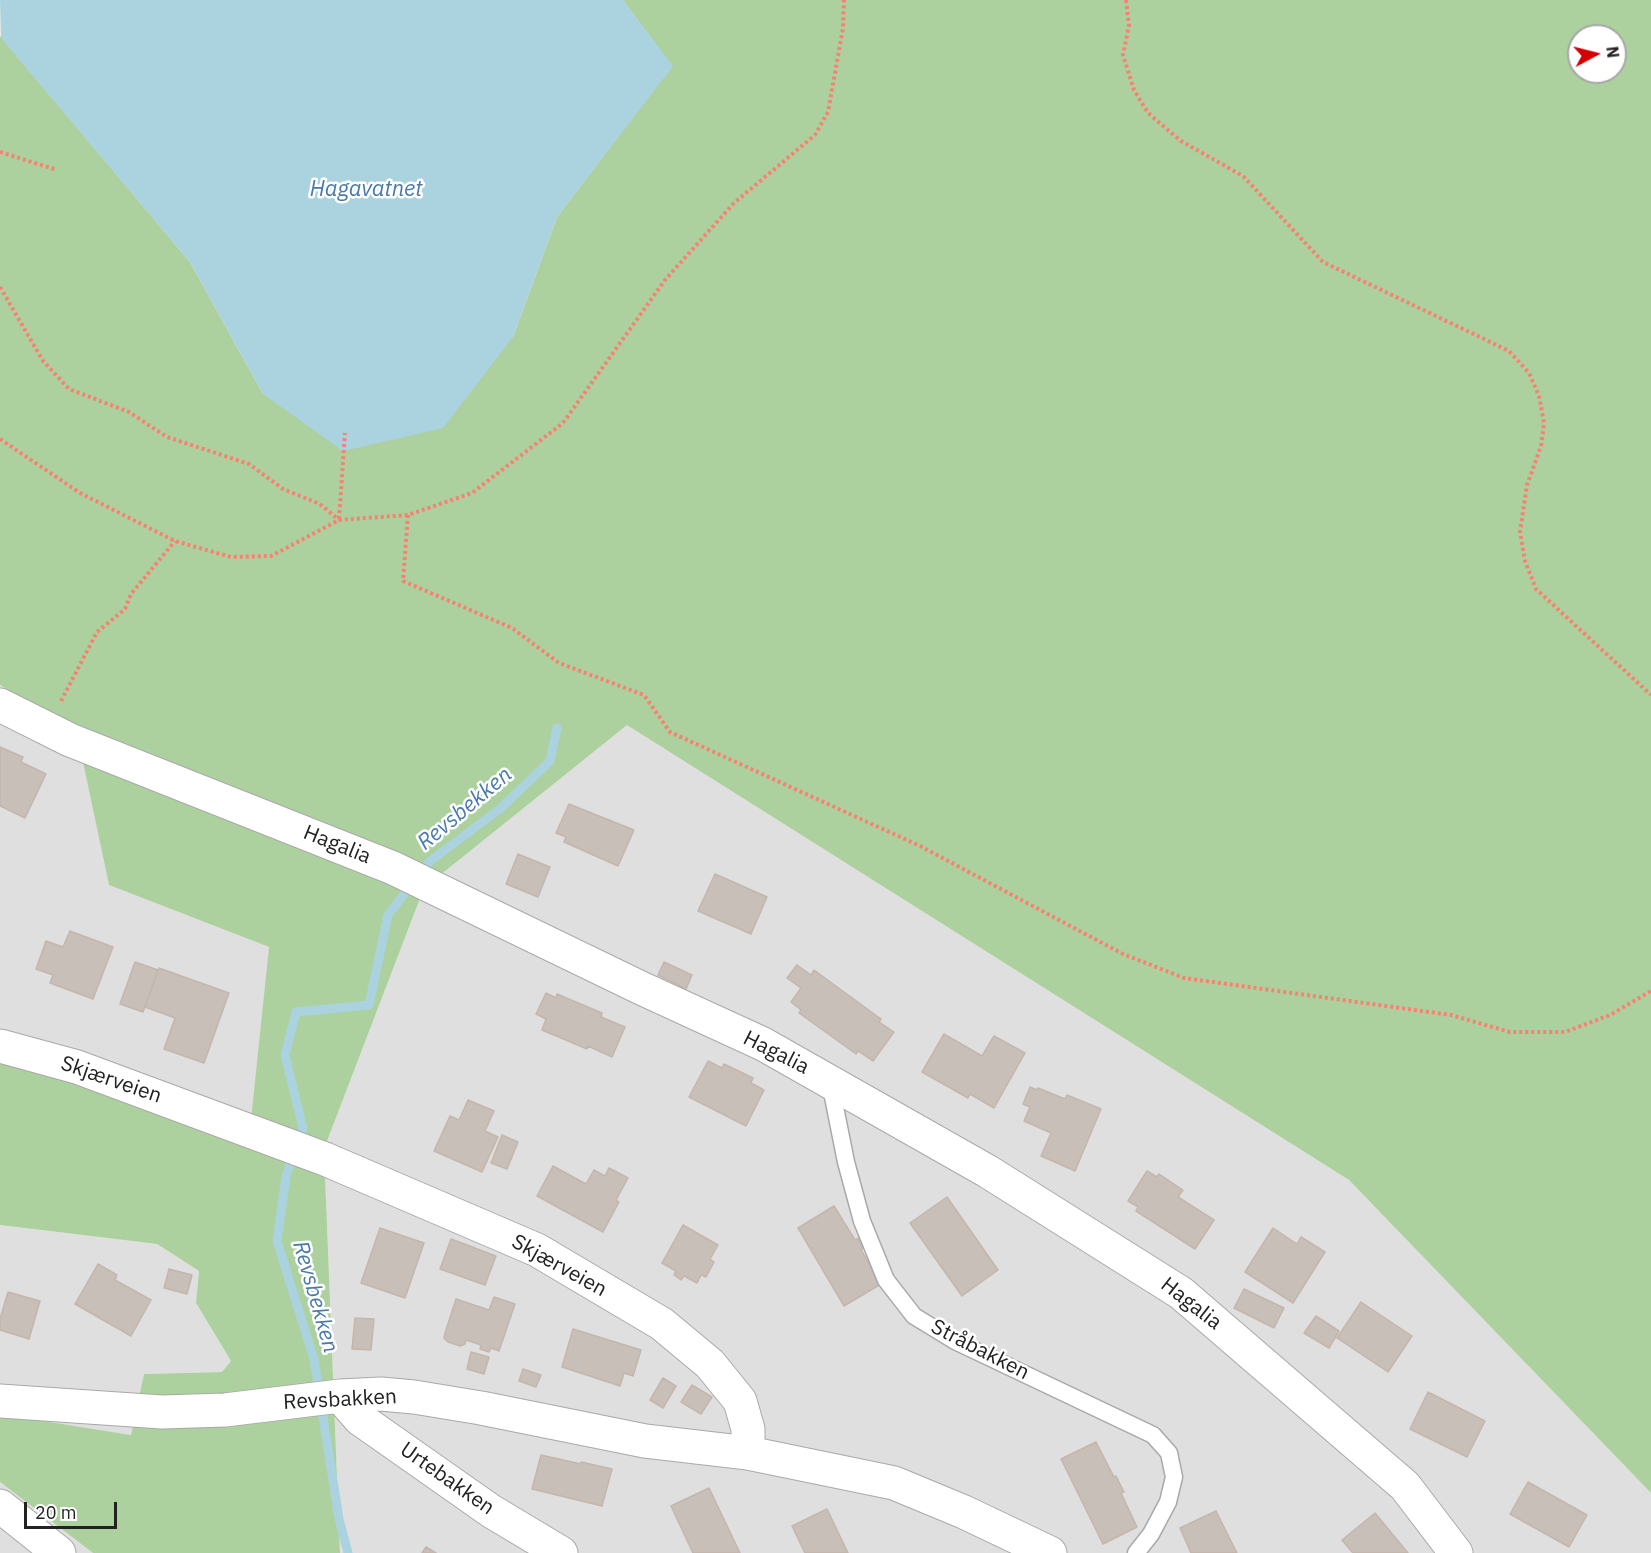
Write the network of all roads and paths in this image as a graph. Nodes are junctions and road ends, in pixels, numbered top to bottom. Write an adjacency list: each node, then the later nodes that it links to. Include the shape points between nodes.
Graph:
1 (844, 0): 8 (path, via 828,112 815,135 734,203 665,280 563,423 472,494)
2 (1126, 0): 11 (path, via 1129,25 1123,55 1134,90 1148,113 1181,141 1243,176 1323,262 1509,351 1529,373 1544,423 1541,446 1527,485 1520,532 1525,561 1536,589)
3 (0, 152): 4 (path)
4 (57, 170)
5 (0, 287): 9 (path, via 43,361 69,389 129,412 167,437 249,464 283,489 320,504)
6 (345, 433): 9 (path)
7 (0, 439): 10 (path, via 80,493)
8 (408, 515): 9 (path); 14 (path, via 403,580 512,627 559,663 644,695 670,732 920,846 1123,954 1184,978 1451,1015 1510,1032 1565,1032 1610,1015)
9 (339, 520): 10 (path, via 271,556 231,557)
10 (175, 541): 13 (path, via 131,594 125,609 97,632)
11 (1651, 695)
12 (0, 705): 13 (street, Hagalia)
13 (47, 728): 16 (street, Hagalia, via 393,868 763,1044)
14 (1651, 991)
15 (0, 1046): 19 (street, Skjærveien, via 76,1067 325,1159 537,1250 662,1324 710,1364 740,1401 748,1429)
16 (830, 1081): 24 (lane, Stråbakken, via 862,1221 886,1280 914,1316 956,1341 1153,1435 1169,1453 1174,1477 1168,1502); 25 (street, Hagalia, via 987,1171 1181,1293 1405,1486)
17 (340, 1396): 18 (street, Revsbakken, via 225,1410 162,1412); 19 (street, Revsbakken, via 414,1397 645,1441); 22 (street, Urtebakken, via 360,1419 491,1511)
18 (0, 1401)
19 (748, 1454): 23 (street, via 894,1483)
20 (0, 1506): 21 (street)
21 (59, 1553)
22 (561, 1553)
23 (1050, 1553)
24 (1136, 1553)
25 (1456, 1553)

